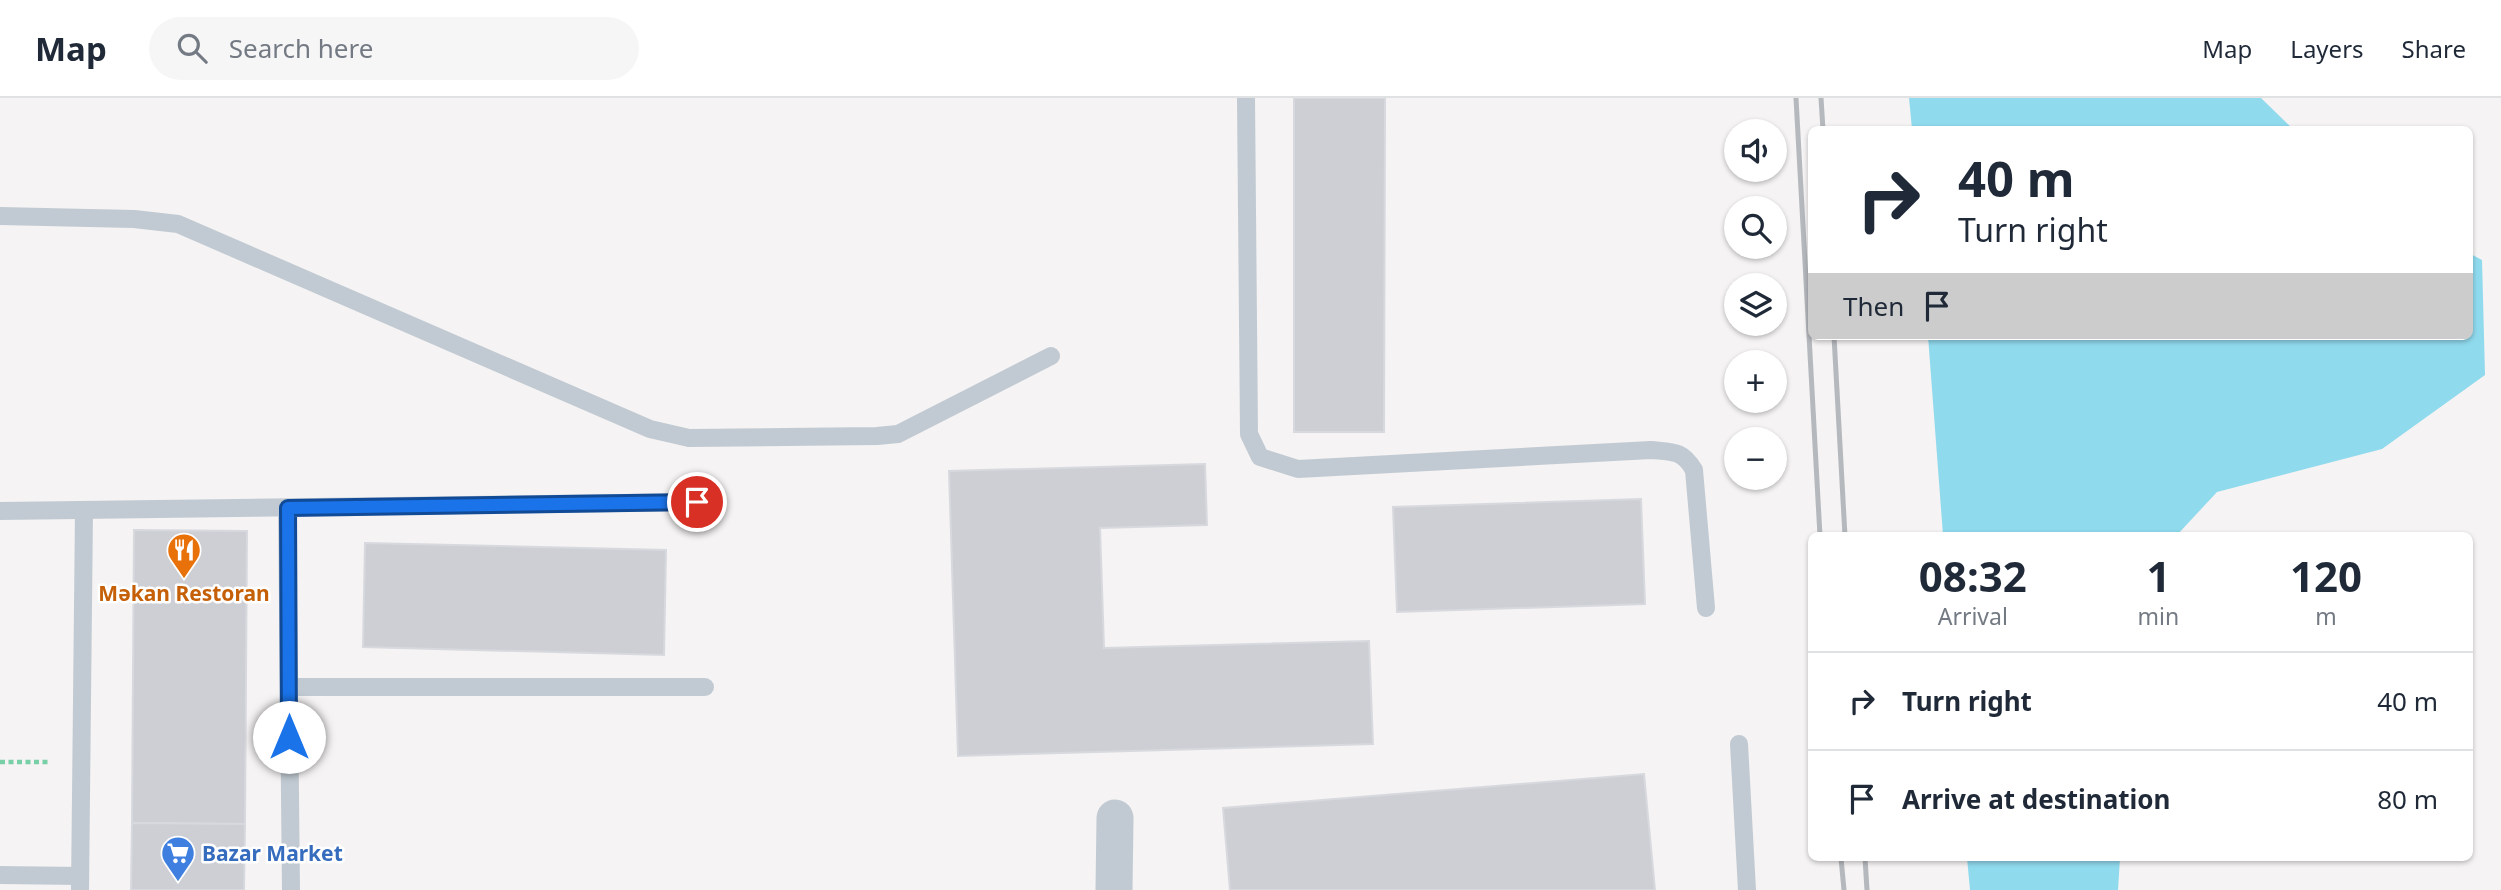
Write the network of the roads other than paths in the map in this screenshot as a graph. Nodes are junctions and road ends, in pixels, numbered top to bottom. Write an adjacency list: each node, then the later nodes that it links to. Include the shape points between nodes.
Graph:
1 (1246, 98): 8 (lane, via 1249,434 1260,457 1298,470 1675,452 1687,459 1693,470)
2 (0, 216): 3 (lane, via 178,224 650,429 689,438 898,434)
3 (1051, 356)
4 (697, 502): 5 (lane)
5 (288, 508): 7 (lane); 9 (lane)
6 (0, 511): 7 (lane)
7 (83, 511): 14 (lane)
8 (1706, 608)
9 (289, 687): 10 (lane); 15 (lane)
10 (705, 687)
11 (1739, 744): 17 (lane)
12 (1115, 818): 16 (street)
13 (0, 875): 14 (lane)
14 (80, 883)
15 (291, 890)
16 (1114, 890)
17 (1748, 890)

